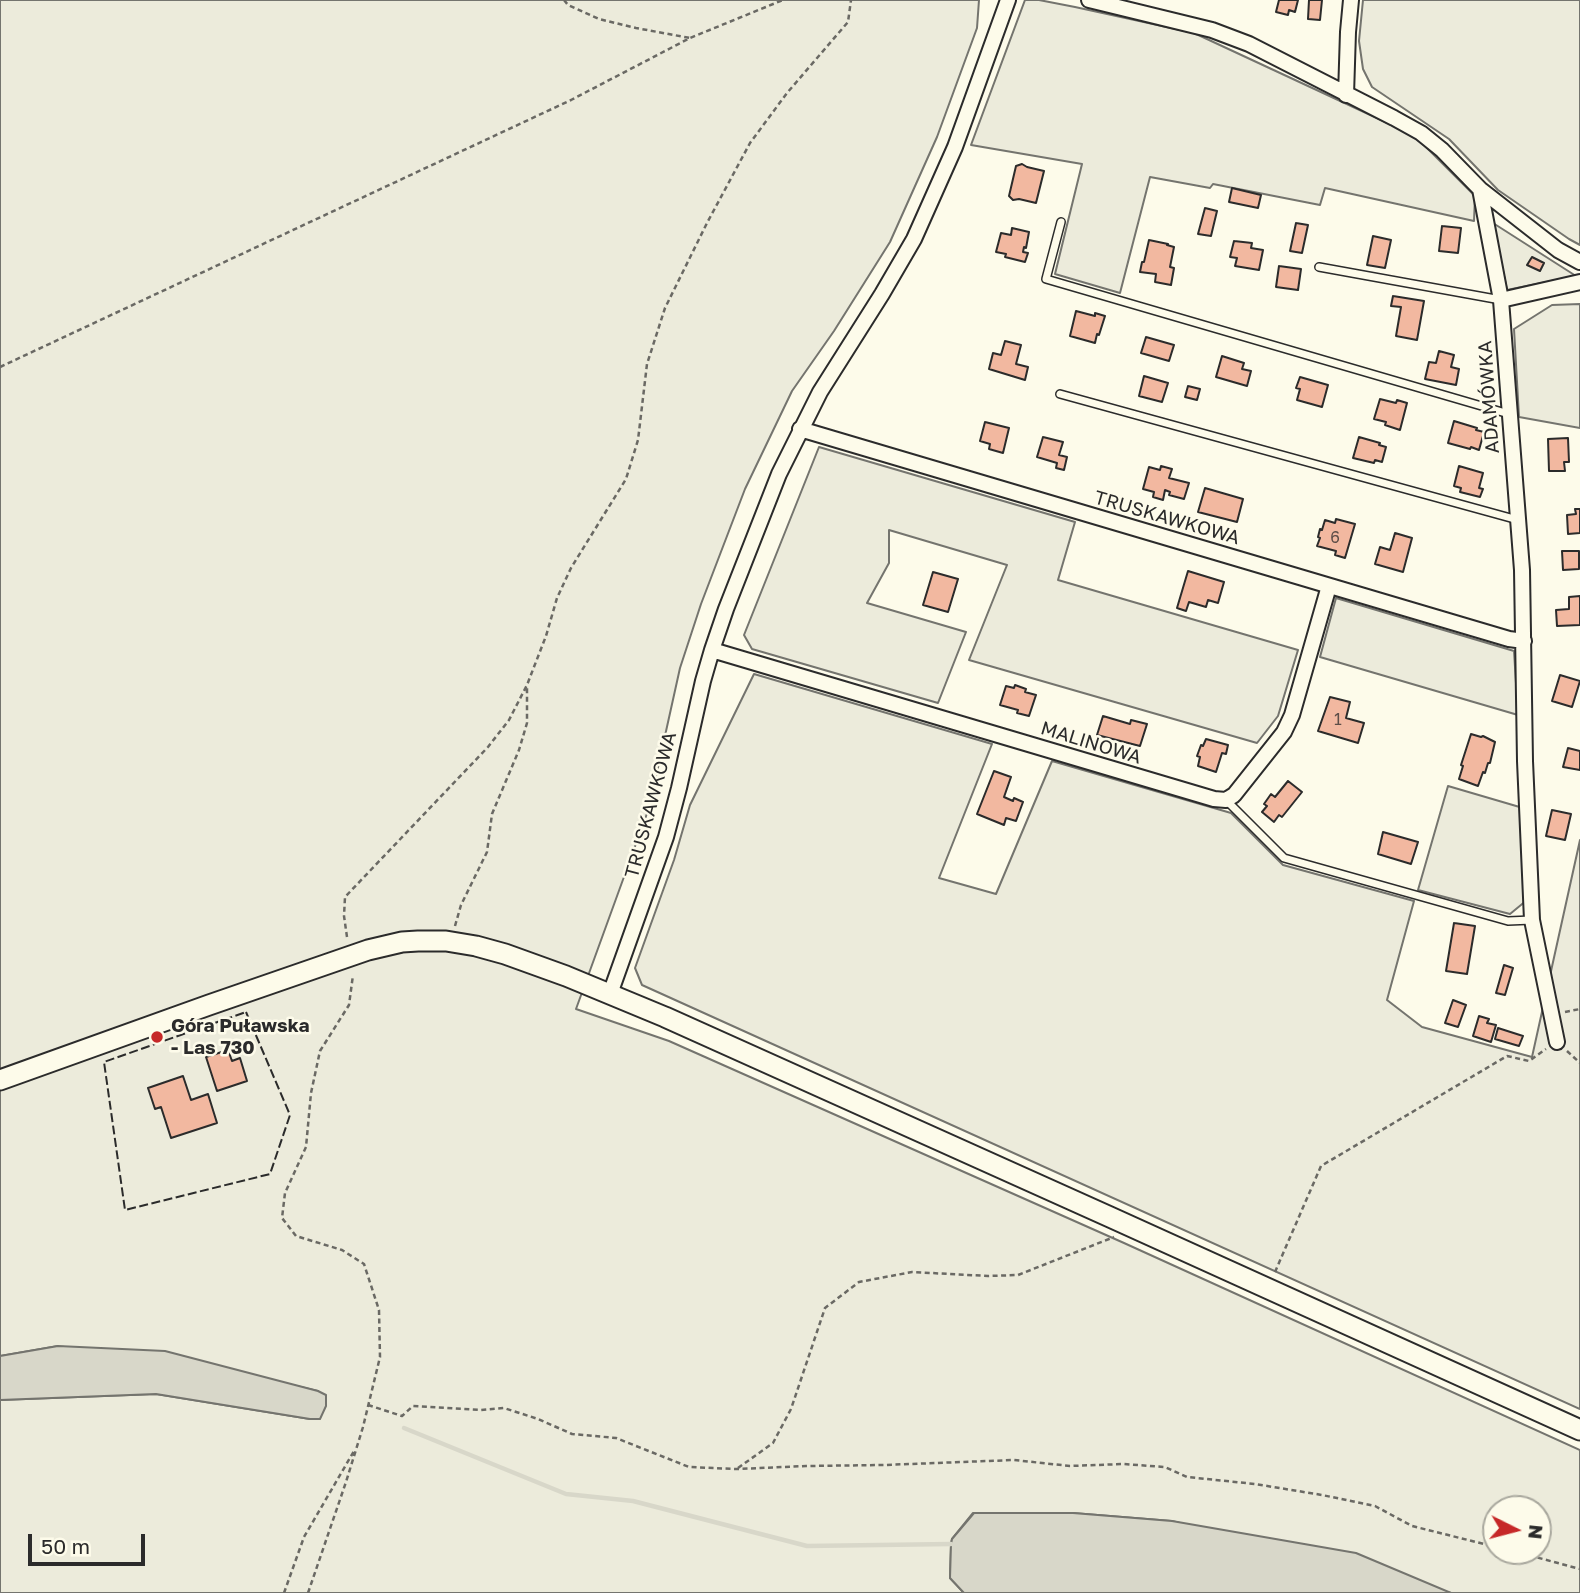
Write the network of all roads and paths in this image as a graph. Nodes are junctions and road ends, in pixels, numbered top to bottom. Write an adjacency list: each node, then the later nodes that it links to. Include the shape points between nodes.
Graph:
1 (564, 0): 7 (path, via 598,19)
2 (783, 0): 7 (path)
3 (851, 0): 23 (path, via 848,22 750,143 665,308 647,364 638,440 626,479 571,568)
4 (1008, 0): 18 (street, TRUSKAWKOWA, via 955,147 914,239)
5 (1090, 0): 8 (street, via 1212,30)
6 (1351, 0): 8 (street)
7 (690, 38): 15 (path, via 571,100)
8 (1346, 94): 9 (street, via 1421,133)
9 (1480, 189): 11 (street); 14 (street, ADAMÓWKA)
10 (1061, 222): 17 (lane, via 1046,279)
11 (1580, 262)
12 (1319, 267): 14 (lane)
13 (1580, 282): 14 (street)
14 (1501, 300): 17 (street, ADAMÓWKA)
15 (0, 367)
16 (1060, 394): 19 (lane)
17 (1510, 414): 19 (street, ADAMÓWKA)
18 (800, 429): 20 (street, TRUSKAWKOWA); 22 (street, TRUSKAWKOWA)
19 (1518, 520): 21 (street, ADAMÓWKA)
20 (1329, 586): 21 (street, TRUSKAWKOWA); 24 (street, via 1292,715)
21 (1524, 640): 25 (street, ADAMÓWKA)
22 (712, 650): 24 (street, MALINOWA); 28 (street, TRUSKAWKOWA, via 666,837)
23 (527, 685): 26 (path, via 527,723 492,814 487,852 461,905); 27 (path, via 488,747 345,897)
24 (1226, 800): 25 (lane, via 1284,858 1508,920)
25 (1532, 920): 29 (street, ADAMÓWKA)
26 (452, 942): 27 (street, via 402,942); 28 (street, via 505,954)
27 (349, 955): 30 (street); 33 (path, via 354,979 349,1005 320,1051 306,1147 285,1193 282,1218 296,1236 342,1250 364,1264 379,1310 380,1357)
28 (610, 994): 31 (street)
29 (1557, 1042): 32 (path, via 1529,1061 1507,1056 1321,1166)
30 (0, 1080)
31 (1136, 1228): 32 (street); 36 (path, via 1018,1275 912,1272 859,1282 825,1308 790,1409 773,1443)
32 (1268, 1288): 34 (street)
33 (368, 1405): 35 (path); 36 (path, via 402,1416 413,1406 504,1408 572,1434 616,1438 689,1467)
34 (1580, 1430)
35 (357, 1445): 40 (path, via 304,1537); 41 (path)
36 (737, 1469): 37 (path, via 1014,1460 1166,1467 1187,1476 1375,1507 1412,1526)
37 (1482, 1543)
38 (1552, 1561): 39 (path)
39 (1580, 1569)
40 (284, 1593)
41 (308, 1593)

